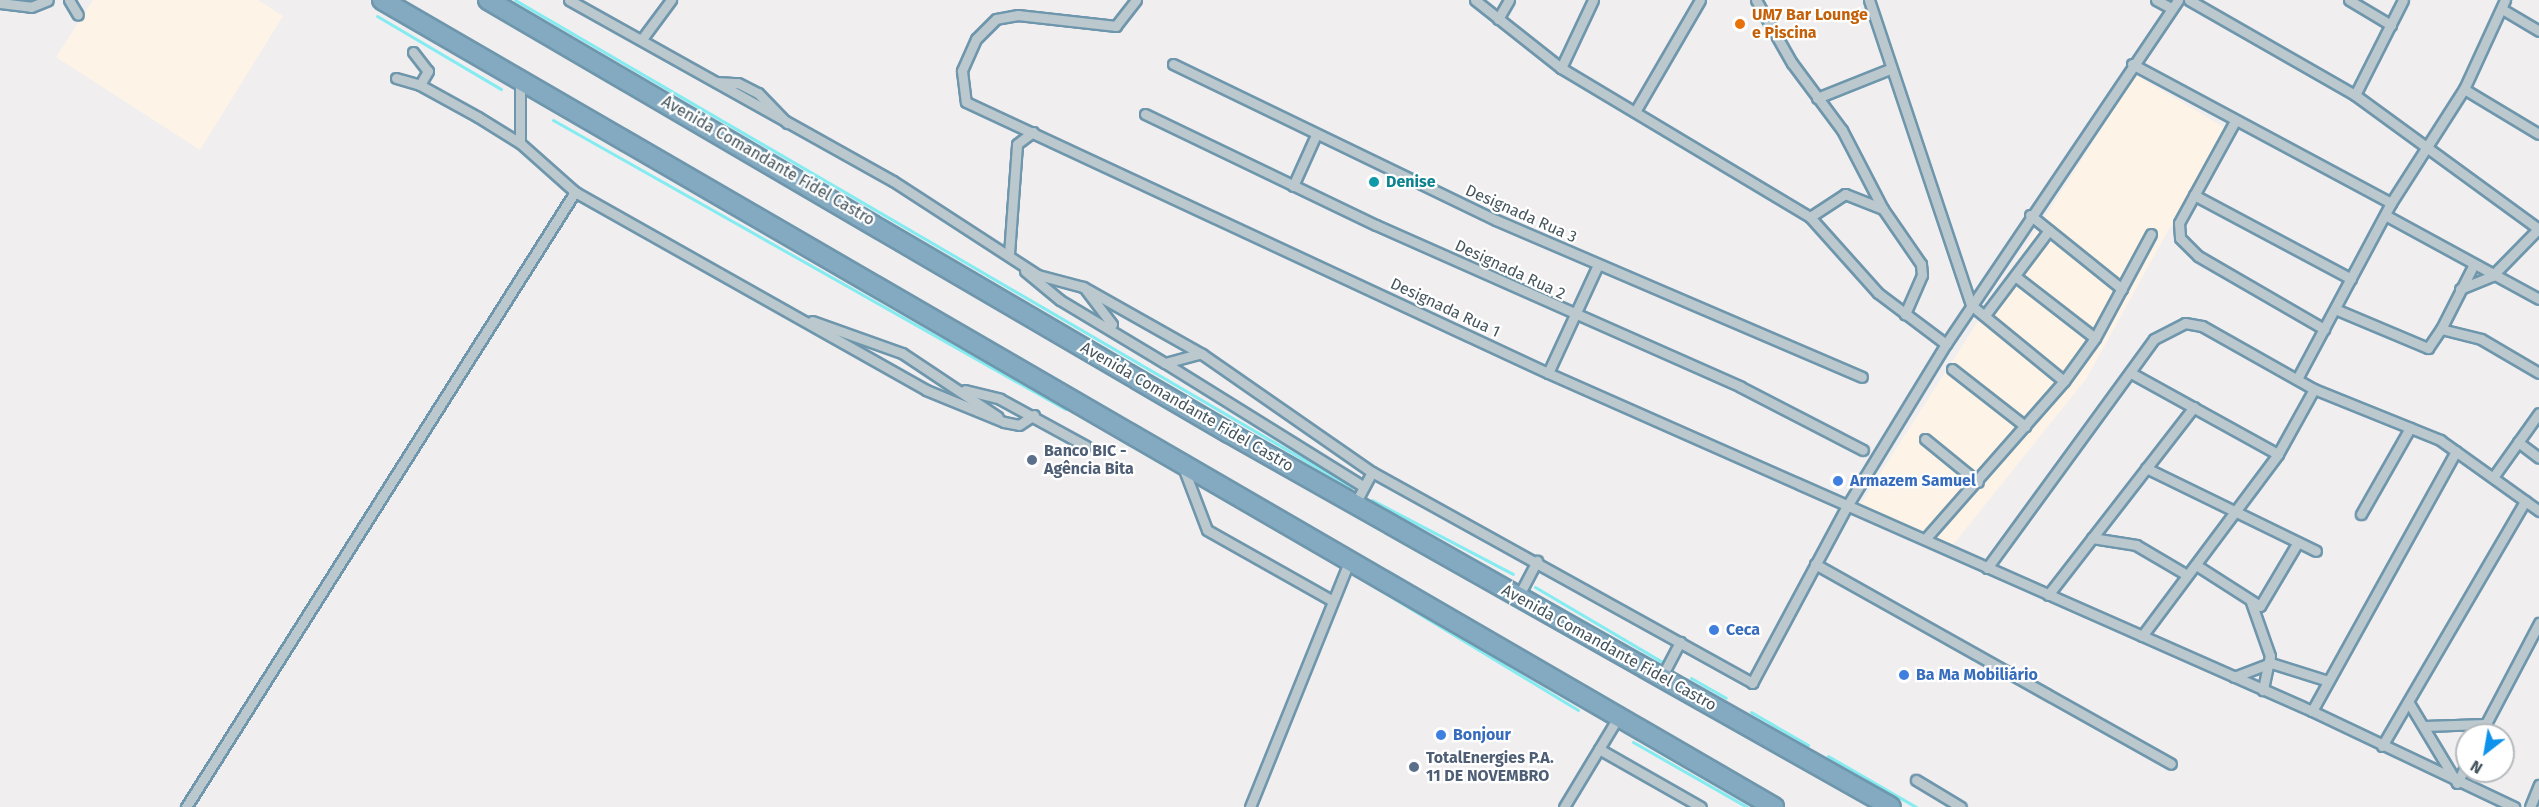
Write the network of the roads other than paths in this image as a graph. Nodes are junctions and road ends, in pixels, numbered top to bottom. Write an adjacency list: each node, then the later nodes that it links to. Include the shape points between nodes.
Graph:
1 (48, 0): 19 (street, via 31,7)
2 (69, 0): 22 (street)
3 (382, 0): 33 (highway)
4 (488, 0): 109 (highway, Avenida Comandante Fidel Castro)
5 (569, 0): 26 (street)
6 (671, 0): 26 (street)
7 (1136, 0): 41 (street, Designada Rua 1, via 1116,26 1018,15 986,26 962,71 962,94 970,105)
8 (1475, 0): 23 (street)
9 (1509, 0): 23 (street)
10 (1593, 0): 30 (street)
11 (1700, 0): 38 (street)
12 (1756, 0): 37 (street)
13 (1869, 0): 31 (street)
14 (2156, 0): 21 (street)
15 (2178, 0): 21 (street)
16 (2189, 0): 36 (street)
17 (2349, 0): 24 (street)
18 (2403, 0): 24 (street)
19 (0, 3)
20 (2504, 4): 25 (street); 35 (street)
21 (2171, 9): 29 (street)
22 (78, 15)
23 (1498, 20): 30 (street)
24 (2391, 25): 36 (street)
25 (2539, 31)
26 (642, 39): 57 (street)
27 (413, 52): 34 (street, via 428,71)
28 (1173, 64): 43 (street, Designada Rua 3)
29 (2132, 64): 40 (street); 51 (street)
30 (1561, 68): 38 (street)
31 (1890, 69): 37 (street); 67 (street)
32 (396, 78): 34 (street)
33 (520, 81): 44 (street); 102 (highway)
34 (420, 85): 44 (street)
35 (2464, 88): 42 (street); 45 (street)
36 (2355, 95): 45 (street)
37 (1817, 98): 50 (street, via 1842,130)
38 (1636, 110): 53 (street)
39 (1145, 114): 46 (street, Designada Rua 2)
40 (2235, 121): 48 (street); 49 (street)
41 (1033, 132): 57 (street, via 1017,144); 81 (street, Designada Rua 1)
42 (2539, 134)
43 (1315, 137): 46 (street); 58 (street, Designada Rua 3)
44 (520, 143): 47 (street)
45 (2427, 145): 49 (street); 54 (street)
46 (1293, 186): 71 (street, Designada Rua 2)
47 (575, 192): 72 (street); 150 (street)
48 (2194, 195): 62 (street); 74 (street, via 2178,224 2184,247)
49 (2391, 203): 52 (street)
50 (1883, 209): 53 (street, via 1845,194); 69 (street, via 1923,269)
51 (2030, 215): 55 (street); 67 (street)
52 (2385, 216): 59 (street); 62 (street)
53 (1810, 217): 69 (street, via 1857,271)
54 (2538, 229): 61 (street)
55 (2049, 230): 60 (street); 64 (street)
56 (2151, 234): 64 (street)
57 (1006, 252): 63 (street, via 1038,274); 73 (street, via 1040,286)
58 (1598, 265): 71 (street); 84 (street, Designada Rua 3)
59 (2473, 266): 61 (street); 65 (street)
60 (2014, 276): 70 (street); 76 (street)
61 (2492, 276): 65 (street); 66 (street)
62 (2351, 279): 68 (street)
63 (1083, 287): 73 (street); 78 (street)
64 (2122, 289): 76 (street)
65 (2460, 289): 75 (street)
66 (2539, 299)
67 (1971, 305): 70 (street); 77 (street)
68 (2335, 309): 74 (street); 75 (street, via 2428,348)
69 (1905, 314): 77 (street)
70 (1985, 315): 86 (street)
71 (1574, 316): 81 (street); 98 (street, Designada Rua 2, via 1741,387)
72 (797, 317): 87 (street, via 902,353); 92 (street, via 926,390)
73 (1116, 329): 79 (street)
74 (2324, 329): 85 (street)
75 (2441, 329): 83 (street, via 2491,342)
76 (2095, 338): 86 (street)
77 (1946, 344): 110 (street)
78 (1202, 354): 79 (street, via 1179,355); 104 (street)
79 (1165, 363): 107 (street)
80 (1952, 369): 93 (street)
81 (1548, 373): 110 (street, Designada Rua 1)
82 (2131, 373): 85 (street, via 2162,331 2194,323); 89 (street); 122 (street)
83 (2539, 373)
84 (1862, 377)
85 (2297, 379): 88 (street)
86 (2064, 381): 93 (street)
87 (960, 389): 91 (street); 92 (street)
88 (2314, 389): 94 (street); 100 (street)
89 (2194, 407): 100 (street); 103 (street)
90 (2539, 413): 96 (street)
91 (1034, 415): 92 (street, via 1019,425); 97 (street)
92 (1004, 422)
93 (2025, 426): 106 (street)
94 (2410, 428): 99 (street); 113 (street)
95 (1926, 439): 106 (street)
96 (2518, 442): 101 (street); 105 (street)
97 (1086, 446)
98 (1863, 450)
99 (2456, 451): 105 (street); 134 (street)
100 (2278, 453): 111 (street)
101 (2539, 458)
102 (1181, 461): 118 (highway); 126 (street, via 1207,530)
103 (2146, 468): 111 (street); 115 (street)
104 (1372, 472): 107 (street); 119 (street)
105 (2494, 476): 108 (street)
106 (1978, 482): 114 (street)
107 (1364, 487): 109 (street)
108 (2525, 501): 112 (street); 136 (street)
109 (1355, 504): 125 (highway, Avenida Comandante Fidel Castro)
110 (1847, 506): 114 (street, Designada Rua 1); 120 (street)
111 (2237, 512): 116 (street); 121 (street)
112 (2539, 512)
113 (2361, 514)
114 (1926, 538): 122 (street, Designada Rua 1)
115 (2092, 538): 123 (street, via 2136,545); 124 (street)
116 (2298, 542): 117 (street); 127 (street, via 2268,601)
117 (2316, 552)
118 (1350, 560): 126 (street); 138 (highway)
119 (1537, 561): 125 (street); 130 (street)
120 (1815, 564): 130 (street, via 1752,683); 144 (street)
121 (2196, 565): 123 (street); 127 (street)
122 (1987, 568): 124 (street, Designada Rua 1)
123 (2187, 575): 129 (street)
124 (2048, 595): 129 (street, Designada Rua 1)
125 (1518, 597): 133 (highway, Avenida Comandante Fidel Castro)
126 (1331, 600): 151 (street)
127 (2251, 602): 131 (street)
128 (2539, 623): 139 (street)
129 (2142, 636): 132 (street, Designada Rua 1)
130 (1680, 642): 133 (street)
131 (2271, 663): 132 (street); 134 (street); 135 (street)
132 (2234, 677): 135 (street, Designada Rua 1)
133 (1661, 678): 155 (highway, Avenida Comandante Fidel Castro)
134 (2328, 681): 137 (street)
135 (2263, 690): 137 (street, Designada Rua 1)
136 (2409, 702): 141 (street); 142 (street)
137 (2312, 711): 142 (street, Designada Rua 1)
138 (1619, 716): 143 (street); 154 (highway)
139 (2486, 723)
140 (2455, 725): 141 (street)
141 (2424, 726): 146 (street)
142 (2382, 746): 147 (street, Designada Rua 1)
143 (1599, 749): 152 (street); 153 (street)
144 (2171, 764)
145 (1916, 780): 156 (street)
146 (2455, 780)
147 (2455, 782)
148 (2457, 783): 157 (street, Designada Rua 1)
149 (2539, 785): 158 (street)
150 (186, 807)
151 (1250, 807)
152 (1563, 807)
153 (1701, 807)
154 (1774, 807)
155 (1891, 807)
156 (1961, 807)
157 (2514, 807)
158 (2530, 807)

